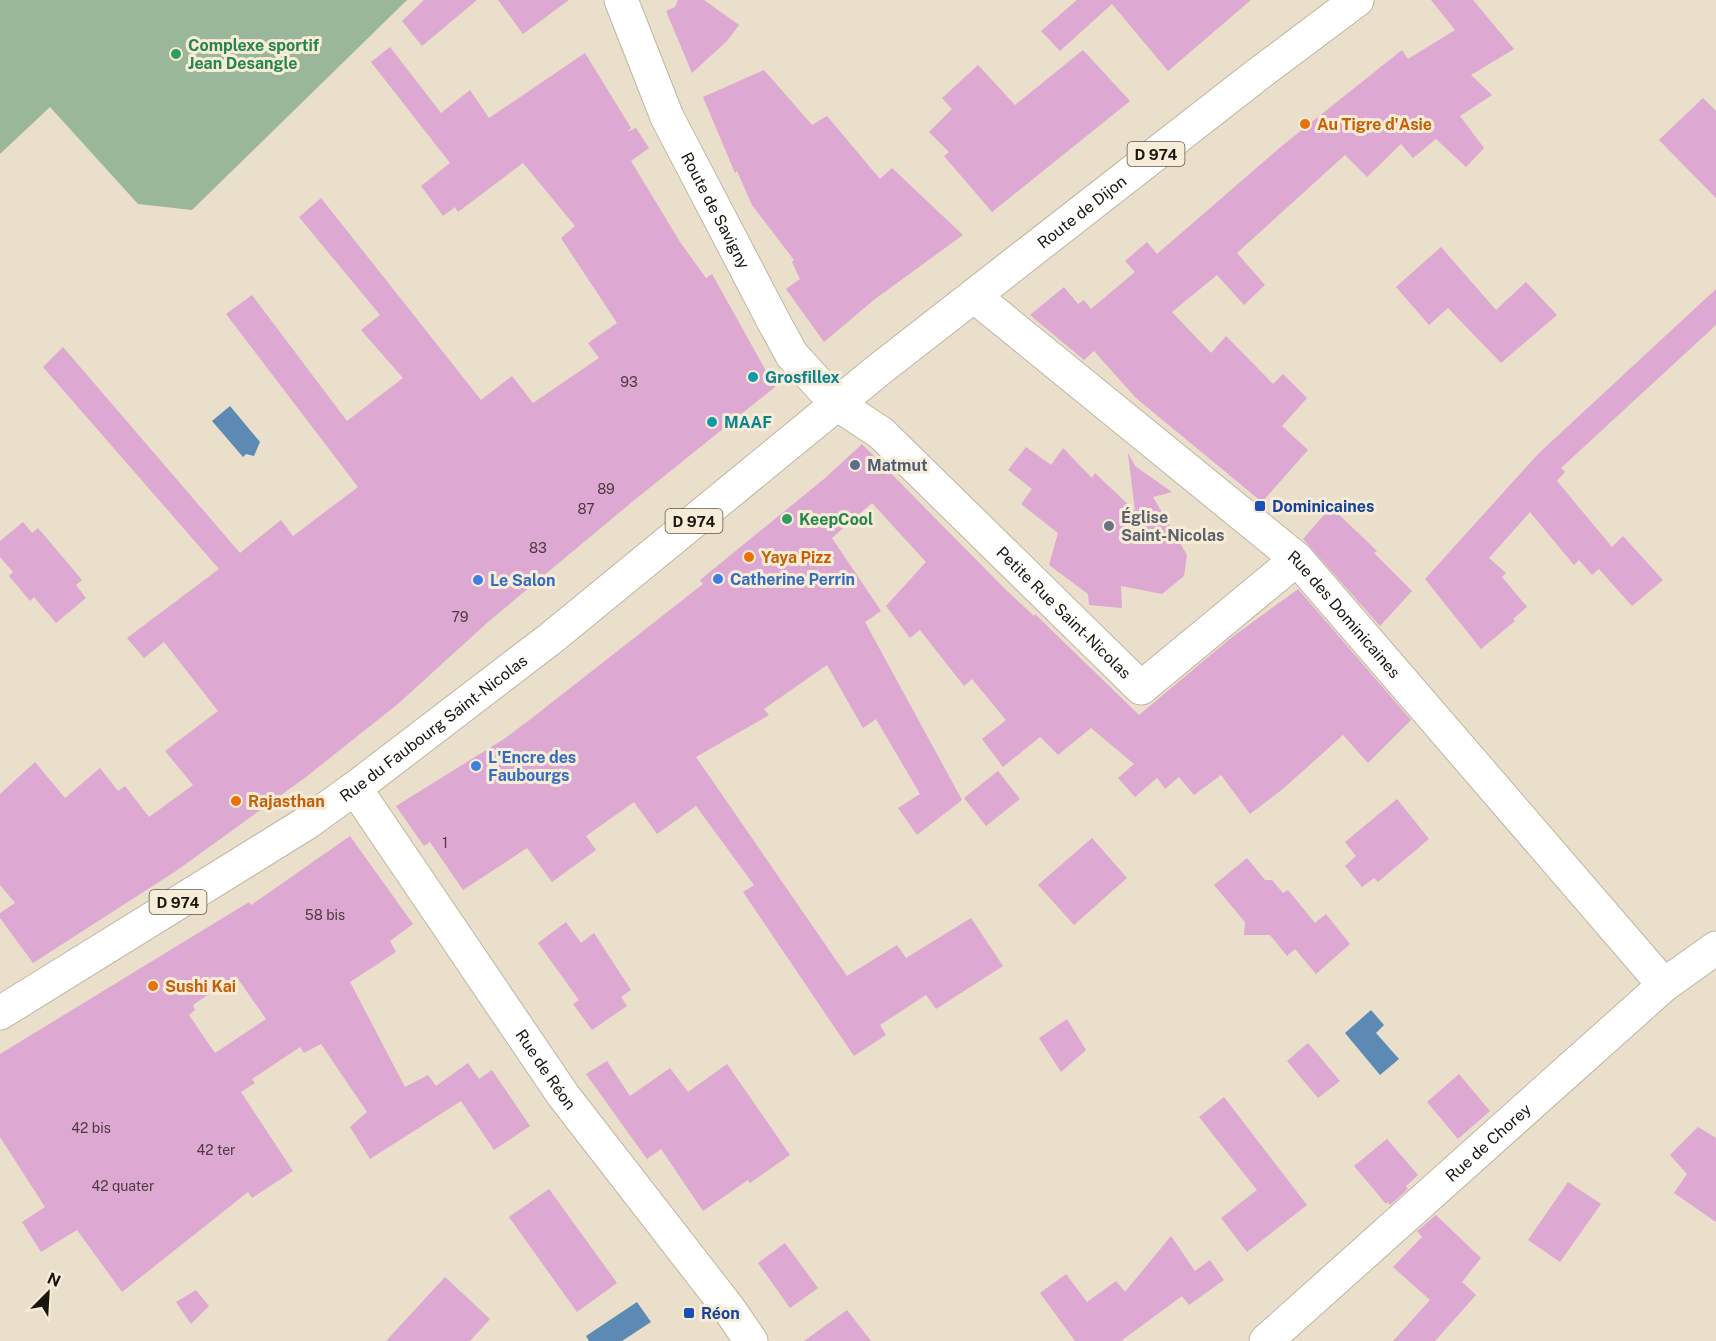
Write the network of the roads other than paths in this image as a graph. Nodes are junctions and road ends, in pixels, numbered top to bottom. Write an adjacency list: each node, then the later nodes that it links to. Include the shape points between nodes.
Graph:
1 (621, 0): 4 (street, Route de Savigny, via 667,117 764,304 792,355)
2 (1357, 0): 3 (street, Route de Dijon / D 974)
3 (974, 296): 4 (street, Route de Dijon / D 974); 5 (street, Rue des Dominicaines)
4 (837, 404): 5 (street, Petite Rue Saint-Nicolas, via 881,433 1141,688); 6 (street, Rue du Faubourg Saint-Nicolas / D 974, via 550,639)
5 (1297, 559): 8 (street, Rue des Dominicaines)
6 (355, 788): 9 (street, Rue du Faubourg Saint-Nicolas / D 974, via 305,824); 10 (street, Rue de Réon, via 564,1095)
7 (1716, 948): 8 (street, Rue de Chorey)
8 (1664, 986): 11 (street, Rue de Chorey)
9 (0, 1013)
10 (751, 1341)
11 (1266, 1341)

